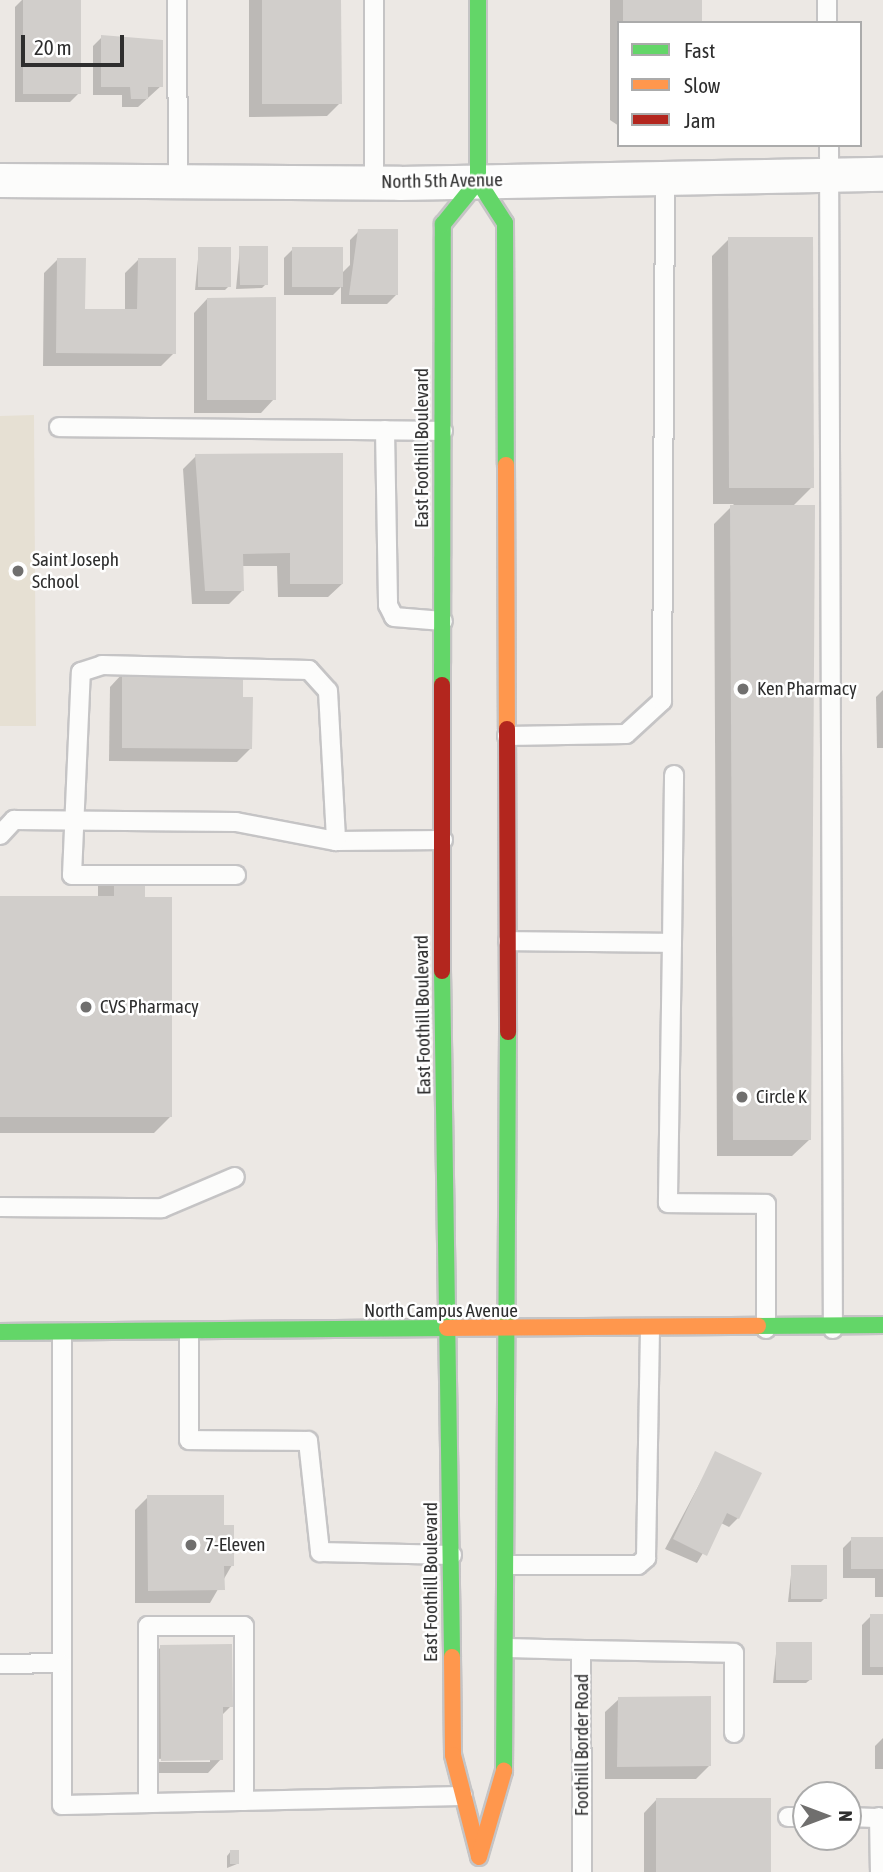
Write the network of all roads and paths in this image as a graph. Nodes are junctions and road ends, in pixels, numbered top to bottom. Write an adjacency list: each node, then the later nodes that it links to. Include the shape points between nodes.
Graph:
1 (177, 0): 9 (lane)
2 (374, 0): 12 (lane)
3 (478, 0): 11 (main road)
4 (827, 0): 5 (lane)
5 (827, 21)
6 (829, 160): 7 (street, North 5th Avenue); 8 (street, North 5th Avenue); 30 (lane)
7 (883, 174)
8 (665, 176): 11 (street, North 5th Avenue); 17 (lane, via 662,701 626,734)
9 (178, 179): 10 (street, North 5th Avenue); 12 (street, North 5th Avenue)
10 (0, 180)
11 (478, 181): 12 (street, North 5th Avenue); 15 (main road, East Foothill Boulevard, via 443,224); 17 (main road, East Foothill Boulevard, via 505,223)
12 (374, 182)
13 (59, 427): 14 (lane)
14 (385, 430): 15 (lane); 16 (lane, via 388,605 394,617)
15 (443, 430): 16 (main road, East Foothill Boulevard)
16 (443, 621): 22 (main road, East Foothill Boulevard)
17 (507, 736): 24 (main road, East Foothill Boulevard)
18 (674, 775): 25 (lane)
19 (72, 821): 20 (lane, via 14,820); 21 (lane, via 236,822); 21 (lane, via 80,671 102,665 274,664 309,670 327,691); 23 (lane, via 72,875)
20 (0, 835)
21 (336, 841): 22 (lane)
22 (443, 841): 32 (main road, East Foothill Boulevard)
23 (236, 875)
24 (508, 941): 25 (lane); 34 (main road, East Foothill Boulevard)
25 (672, 943): 29 (lane, via 668,1203 766,1204)
26 (235, 1177): 27 (lane, via 162,1208)
27 (0, 1208)
28 (883, 1325): 30 (main road, North Campus Avenue)
29 (766, 1329): 30 (main road, North Campus Avenue); 31 (main road, North Campus Avenue)
30 (833, 1329)
31 (650, 1330): 34 (main road, North Campus Avenue); 38 (lane, via 646,1558 638,1564)
32 (450, 1331): 34 (main road, North Campus Avenue); 36 (main road, North Campus Avenue); 37 (main road, East Foothill Boulevard)
33 (0, 1332): 35 (main road, North Campus Avenue)
34 (508, 1332): 38 (main road, East Foothill Boulevard)
35 (62, 1334): 36 (main road, North Campus Avenue); 41 (lane)
36 (190, 1334): 37 (lane, via 190,1440 308,1441 320,1552)
37 (452, 1555): 44 (main road, East Foothill Boulevard, via 453,1755)
38 (507, 1564): 39 (main road, East Foothill Boulevard)
39 (508, 1648): 40 (lane, Foothill Border Road); 49 (main road, East Foothill Boulevard, via 507,1759)
40 (581, 1650): 43 (lane, via 734,1653); 50 (lane, Foothill Border Road)
41 (61, 1663): 42 (lane); 46 (lane, via 62,1805)
42 (0, 1664)
43 (734, 1733)
44 (463, 1796): 45 (lane); 49 (main road, East Foothill Boulevard)
45 (244, 1801): 46 (lane); 46 (lane, via 244,1626 148,1626)
46 (148, 1803)
47 (862, 1817): 48 (lane)
48 (881, 1818): 51 (lane)
49 (479, 1864)
50 (582, 1872)
51 (880, 1872)

